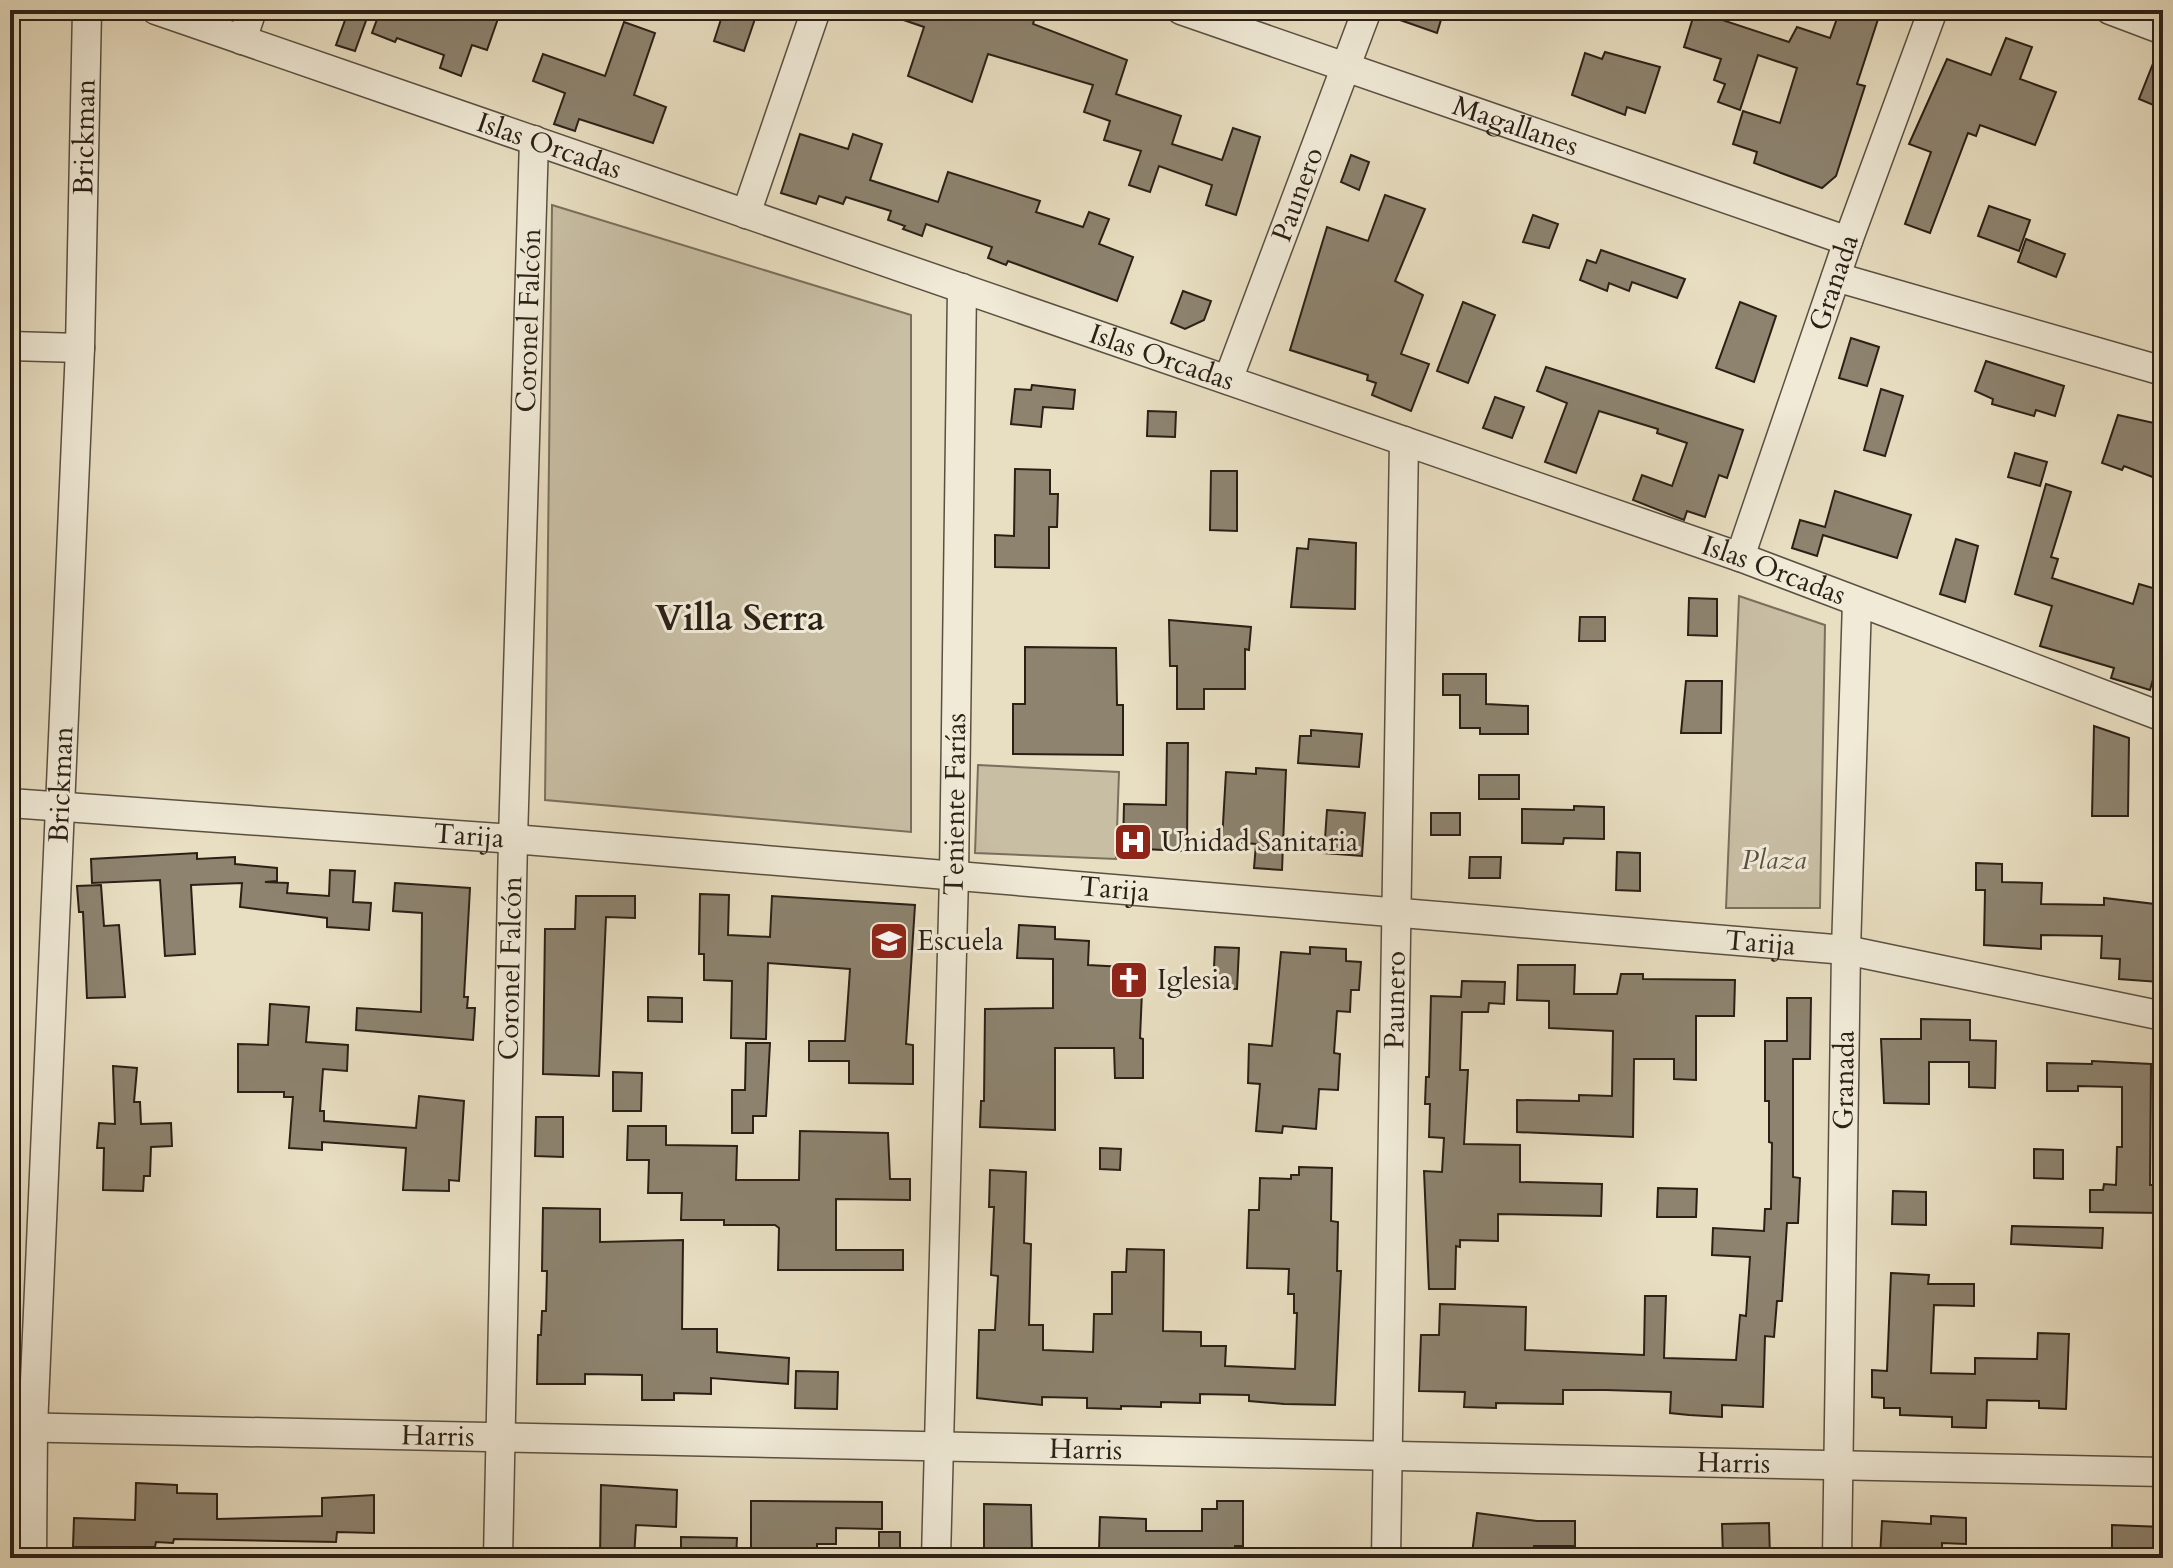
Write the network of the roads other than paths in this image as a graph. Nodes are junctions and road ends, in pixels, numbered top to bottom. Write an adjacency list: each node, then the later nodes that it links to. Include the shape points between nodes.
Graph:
1 (87, 10): 18 (street, Brickman)
2 (156, 10): 10 (street, Islas Orcadas)
3 (252, 10): 10 (street)
4 (816, 10): 13 (street)
5 (1181, 10): 11 (street, Magallanes)
6 (1367, 10): 11 (street, Paunero)
7 (1933, 10): 14 (street, Granada)
8 (2110, 10): 9 (street)
9 (2163, 30)
10 (242, 40): 12 (street, Islas Orcadas)
11 (1346, 66): 14 (street, Magallanes); 20 (street, Paunero)
12 (534, 140): 13 (street, Islas Orcadas); 27 (street, Coronel Falcón)
13 (746, 214): 16 (street, Islas Orcadas)
14 (1848, 241): 15 (street, Granada)
15 (1836, 277): 19 (street); 22 (street, Granada)
16 (962, 288): 20 (street, Islas Orcadas); 28 (street, Teniente Farías)
17 (10, 346): 18 (street)
18 (80, 348): 26 (street, Brickman)
19 (2163, 371)
20 (1228, 380): 21 (street, Islas Orcadas)
21 (1404, 441): 22 (street, Islas Orcadas); 29 (street, Paunero)
22 (1740, 557): 23 (street, Islas Orcadas)
23 (1857, 602): 24 (street, Islas Orcadas); 30 (street, Granada)
24 (2163, 717)
25 (10, 803): 26 (street, Tarija)
26 (59, 804): 27 (street, Tarija); 32 (street, Brickman)
27 (513, 839): 28 (street, Tarija); 33 (street, Coronel Falcón)
28 (954, 876): 29 (street, Tarija); 34 (street, Teniente Farías)
29 (1395, 912): 30 (street, Tarija); 35 (street, Paunero)
30 (1846, 950): 31 (street, Tarija); 36 (street, Granada)
31 (2163, 1016)
32 (21, 1427): 33 (street, Harris); 38 (street, Brickman)
33 (501, 1439): 34 (street, Harris); 39 (street, Coronel Falcón)
34 (939, 1447): 35 (street, Harris); 40 (street, Teniente Farías)
35 (1388, 1454): 36 (street, Harris); 41 (street, Paunero)
36 (1838, 1464): 37 (street, Harris); 42 (street, Granada)
37 (2163, 1472)
38 (32, 1558)
39 (498, 1558)
40 (936, 1558)
41 (1386, 1558)
42 (1837, 1558)

